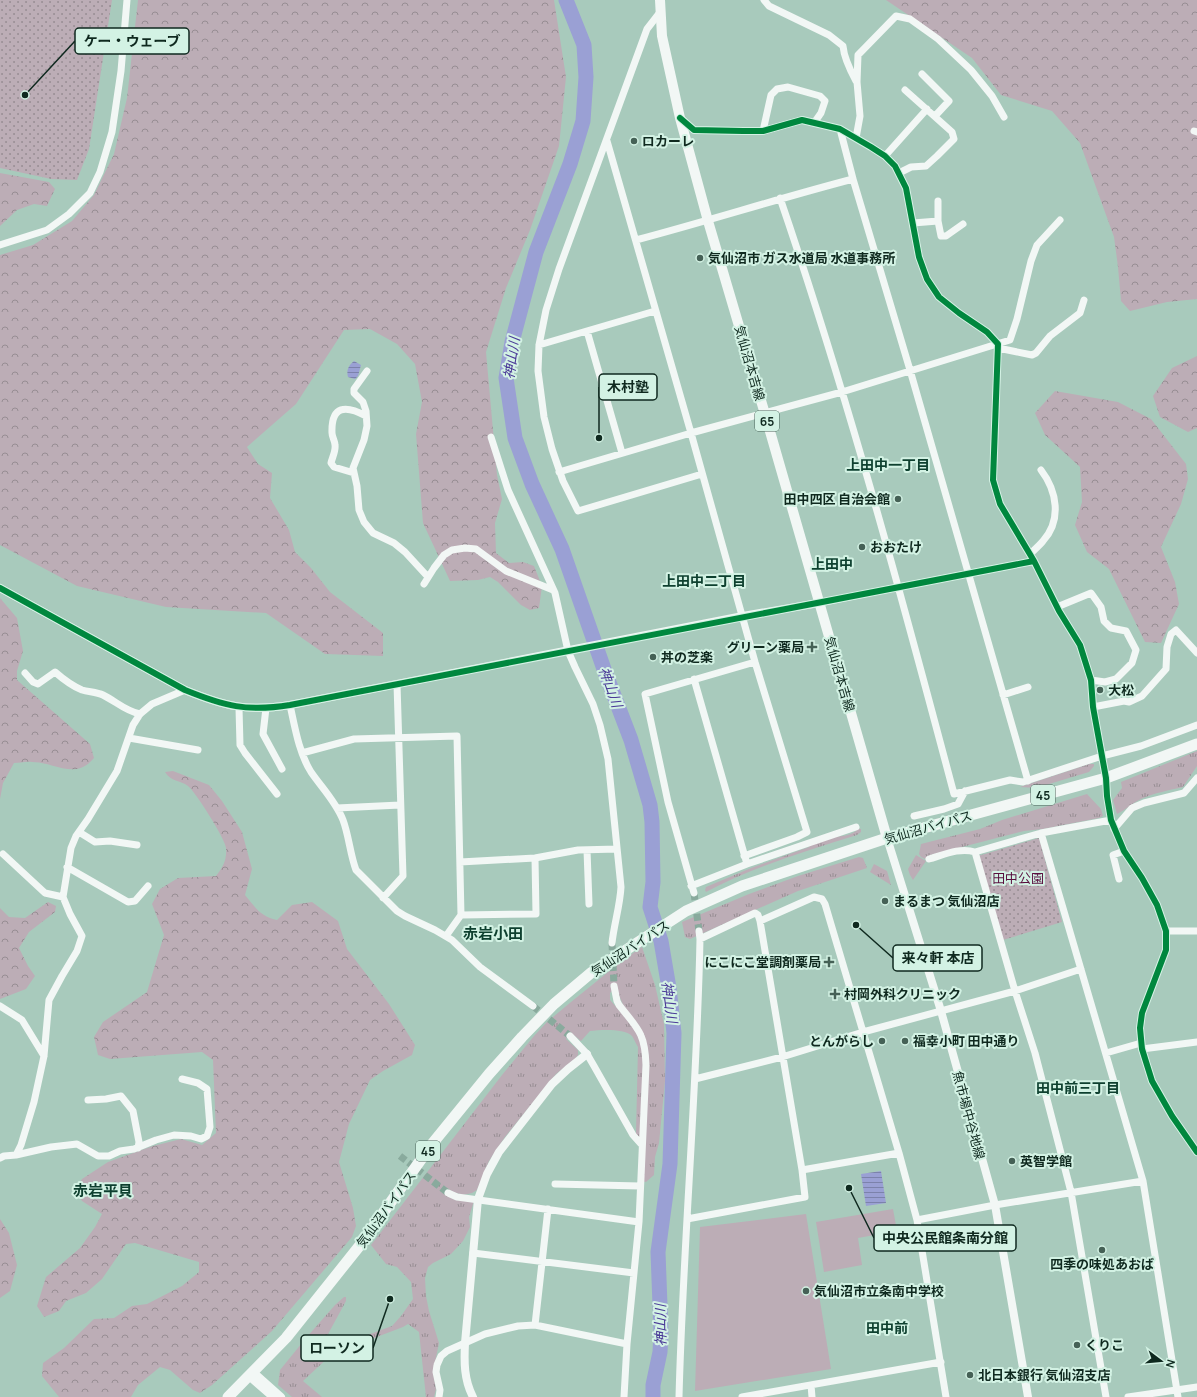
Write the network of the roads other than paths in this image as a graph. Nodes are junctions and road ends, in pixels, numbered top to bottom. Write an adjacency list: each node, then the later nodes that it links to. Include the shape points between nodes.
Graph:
1 (127, 0): 28 (street, via 121,71 112,132 100,172 90,193 69,214 46,230)
2 (660, 0): 4 (main road, 気仙沼本吉線 / 65)
3 (764, 0): 6 (street, via 769,6 829,35 844,46 850,70)
4 (661, 11): 11 (main road, 気仙沼本吉線 / 65, via 662,36); 16 (street, via 647,29)
5 (922, 74): 9 (street, via 949,101)
6 (857, 82): 10 (street, via 858,55 896,16 910,19 938,39 965,65 992,96); 15 (street, via 860,116)
7 (905, 90): 8 (street)
8 (927, 109): 9 (street); 17 (street)
9 (935, 116): 18 (street, via 952,132 954,139 926,166 911,167)
10 (1004, 117)
11 (680, 118): 14 (street, via 694,130); 23 (main road, 気仙沼本吉線 / 65)
12 (814, 123): 13 (street); 14 (street, via 802,120); 14 (street, via 825,101 820,96 788,88 777,89 771,95)
13 (840, 129): 15 (street); 19 (street)
14 (763, 131)
15 (856, 138): 17 (street)
16 (607, 141): 27 (street); 32 (street, via 550,296)
17 (885, 156): 18 (street)
18 (899, 173): 25 (street, via 906,188)
19 (852, 179): 20 (street); 34 (street)
20 (780, 198): 23 (street); 36 (street)
21 (938, 201): 24 (street)
22 (1060, 220): 33 (street, via 1037,245 1010,340)
23 (708, 221): 27 (street); 37 (main road, 気仙沼本吉線 / 65)
24 (938, 221): 25 (street); 26 (street, via 941,236 946,236)
25 (913, 223): 33 (street, via 919,257 927,279 939,297 987,332)
26 (963, 224)
27 (636, 240): 30 (street)
28 (0, 245)
29 (1084, 300): 33 (street, via 1080,313 1050,336 1036,353 1032,355)
30 (655, 311): 31 (street); 39 (street)
31 (587, 331): 32 (street); 41 (street)
32 (540, 345): 43 (street, via 538,371 544,417)
33 (998, 346): 34 (street); 46 (street, via 993,480 1000,504)
34 (910, 370): 36 (street); 48 (street)
35 (367, 371): 38 (street, via 354,388 354,393 363,402)
36 (842, 392): 37 (street); 49 (street)
37 (765, 414): 39 (street); 52 (main road, 気仙沼本吉線 / 65)
38 (366, 416): 44 (street, via 364,440 353,468); 44 (street, via 346,408 339,411 333,420 332,434 336,445 331,463 334,467)
39 (691, 433): 41 (street); 45 (street)
40 (491, 437): 51 (street, via 508,490)
41 (622, 453): 43 (street)
42 (1041, 470): 46 (street, via 1054,496 1056,514 1044,541)
43 (559, 472): 45 (street, via 578,511)
44 (354, 473): 51 (street, via 359,510 364,522 373,533 394,543 405,552 426,580 444,556 452,550 465,548 476,549 506,571)
45 (702, 474): 54 (street)
46 (1030, 554): 47 (street)
47 (1034, 561): 48 (street); 53 (street)
48 (968, 574): 49 (street); 64 (street)
49 (899, 587): 52 (street); 81 (street, via 954,794)
50 (0, 588): 63 (street)
51 (553, 590): 56 (street)
52 (819, 603): 54 (street); 91 (main road, 気仙沼本吉線 / 65)
53 (1057, 608): 60 (street, via 1080,645); 60 (street, via 1091,593 1101,607 1104,621 1111,628 1126,631 1136,650 1132,663 1116,679 1104,682)
54 (743, 616): 56 (street); 57 (street)
55 (1196, 649): 66 (street, via 1176,630 1171,634 1167,647 1166,669 1142,696 1129,702)
56 (570, 650): 61 (street); 93 (street, via 574,667 593,704 600,725 608,759)
57 (755, 662): 59 (street); 98 (street, via 807,832)
58 (25, 673): 69 (street, via 32,682 38,684 55,672 65,681 83,690 101,694 130,712)
59 (694, 679): 98 (street); 106 (street, via 645,694 668,802)
60 (1091, 680): 66 (street)
61 (397, 684): 65 (street); 72 (street)
62 (1028, 687): 64 (street)
63 (185, 690): 67 (street, via 211,701); 69 (street, via 152,704)
64 (1003, 695): 80 (street)
65 (290, 706): 68 (street); 75 (street)
66 (1093, 707): 76 (street)
67 (239, 708): 68 (street); 82 (street, via 240,745)
68 (266, 708): 77 (street, via 264,734)
69 (140, 714): 71 (street)
70 (1197, 725): 76 (street, via 1141,746)
71 (129, 738): 74 (street); 89 (street, via 117,771)
72 (398, 738): 75 (street, via 354,739); 83 (street); 101 (street, via 457,736)
73 (1197, 744): 78 (highway, 気仙沼バイパス / 45)
74 (198, 750)
75 (302, 753): 84 (street, via 311,772)
76 (1102, 756): 78 (street); 80 (street)
77 (282, 769)
78 (1106, 778): 86 (street); 91 (highway, 気仙沼バイパス / 45)
79 (1197, 778): 88 (street, via 1184,793 1132,808)
80 (1028, 781): 81 (street, via 1010,780)
81 (965, 791): 85 (street, via 958,804)
82 (276, 794)
83 (400, 805): 84 (street); 109 (street, via 403,876)
84 (337, 808): 109 (street, via 345,826 356,870)
85 (914, 816)
86 (1111, 820): 88 (street); 90 (street)
87 (856, 827): 102 (street)
88 (1114, 829): 95 (street)
89 (79, 832): 92 (street, via 95,842 110,841); 103 (street, via 71,848)
90 (1041, 833): 96 (street); 119 (street)
91 (887, 838): 124 (street, 魚市場中谷地線); 161 (highway, 気仙沼バイパス / 45, via 742,886 686,911 592,972 554,1004 489,1074 432,1144 361,1244 291,1332)
92 (137, 845)
93 (617, 849): 94 (street); 118 (street, via 621,887)
94 (587, 850): 99 (street); 110 (street)
95 (1124, 851): 104 (street, via 1113,855); 114 (street, via 1157,905)
96 (975, 852): 100 (street, via 960,850); 121 (street)
97 (3, 854): 108 (street, via 45,893)
98 (744, 856): 102 (street)
99 (535, 858): 101 (street); 111 (street, via 536,914)
100 (928, 859)
101 (460, 862): 111 (street)
102 (747, 864): 106 (street)
103 (67, 867): 105 (street, via 128,902 135,901); 108 (street)
104 (1119, 879)
105 (148, 886)
106 (691, 886): 107 (street)
107 (694, 893)
108 (63, 897): 131 (street, via 82,936 77,951 50,1000)
109 (383, 898): 116 (street, via 405,916)
110 (589, 904)
111 (461, 915): 116 (street)
112 (760, 921): 117 (street, via 755,913); 125 (street, via 814,897 822,899 826,904); 132 (street)
113 (699, 931): 117 (street)
114 (1166, 931): 115 (street); 128 (street, via 1166,950 1142,1013)
115 (1197, 931)
116 (446, 936): 123 (street, via 480,967)
117 (700, 939): 134 (street)
118 (612, 943)
119 (1081, 969): 121 (street); 129 (street)
120 (614, 986): 136 (street, via 619,1005 640,1031 644,1041 646,1065)
121 (1015, 991): 124 (street); 146 (street, via 1035,1053)
122 (0, 1006): 131 (street, via 22,1020)
123 (533, 1006)
124 (941, 1011): 125 (street); 149 (street, 魚市場中谷地線)
125 (863, 1032): 132 (street); 139 (street)
126 (570, 1036): 130 (street)
127 (1197, 1042): 128 (street)
128 (1142, 1046): 129 (street); 138 (street, via 1152,1081)
129 (1106, 1053): 143 (street)
130 (587, 1054): 136 (street, via 633,1135); 148 (street, via 552,1084 499,1152)
131 (44, 1056): 140 (street, via 34,1102)
132 (782, 1057): 134 (street); 142 (street)
133 (182, 1079): 137 (street, via 198,1083 206,1089 210,1127 207,1136 201,1139 174,1135)
134 (695, 1079): 151 (street)
135 (88, 1100): 137 (street, via 122,1096 133,1112)
136 (642, 1144): 145 (street)
137 (138, 1148): 140 (street, via 109,1156 98,1156 77,1144)
138 (1197, 1152)
139 (899, 1153): 142 (street); 152 (street)
140 (16, 1155): 141 (street)
141 (0, 1158)
142 (802, 1170): 151 (street, via 805,1197)
143 (1143, 1181): 146 (street); 164 (street)
144 (555, 1184): 145 (street)
145 (640, 1186): 153 (street)
146 (1071, 1192): 149 (street); 176 (street)
147 (448, 1193): 148 (street, via 457,1197)
148 (478, 1199): 150 (street); 154 (street)
149 (995, 1205): 152 (street); 175 (street, 魚市場中谷地線)
150 (548, 1209): 153 (street); 155 (street)
151 (686, 1219): 171 (street)
152 (917, 1220): 160 (street)
153 (639, 1222): 156 (street)
154 (473, 1253): 155 (street); 158 (street)
155 (543, 1261): 156 (street); 157 (street)
156 (634, 1273): 159 (street)
157 (535, 1325): 158 (street, via 484,1334); 159 (street)
158 (465, 1343): 168 (street, via 441,1356 436,1372); 169 (street, via 464,1367)
159 (627, 1344): 170 (street)
160 (941, 1362): 162 (street); 174 (street)
161 (251, 1374): 165 (highway, 気仙沼バイパス / 45); 166 (street); 167 (street)
162 (811, 1385): 172 (street); 173 (street)
163 (1197, 1387): 164 (street)
164 (1177, 1393): 177 (street)
165 (228, 1397)
166 (273, 1397)
167 (282, 1397)
168 (439, 1397)
169 (473, 1397)
170 (624, 1397)
171 (679, 1397)
172 (742, 1397)
173 (812, 1397)
174 (946, 1397)
175 (1028, 1397)
176 (1106, 1397)
177 (1128, 1397)

